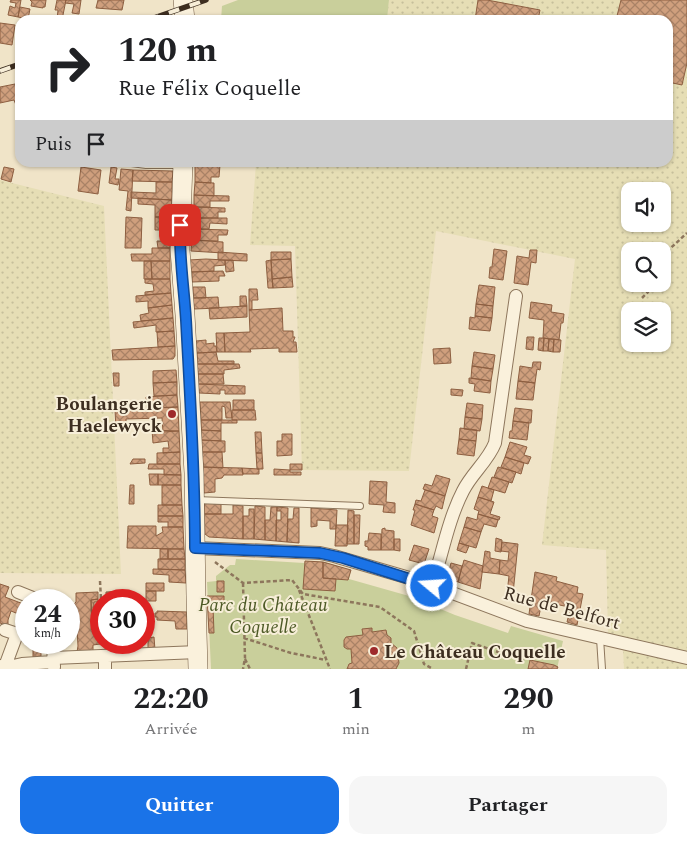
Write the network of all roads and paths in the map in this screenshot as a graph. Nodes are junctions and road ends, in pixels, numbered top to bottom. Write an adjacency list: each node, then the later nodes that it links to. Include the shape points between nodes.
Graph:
1 (183, 0): 2 (street)
2 (184, 15)
3 (183, 167): 9 (street, via 180,250)
4 (687, 233): 5 (path)
5 (671, 248)
6 (648, 292): 8 (path)
7 (516, 296): 14 (street, via 495,443 460,498)
8 (642, 298)
9 (195, 500): 10 (lane); 11 (street)
10 (360, 506)
11 (195, 548): 13 (path); 14 (street, Rue de Belfort, via 320,553); 22 (street)
12 (100, 581): 16 (path)
13 (243, 583): 15 (path, via 292,580); 18 (path)
14 (432, 586): 19 (street, Rue de Belfort, via 527,621)
15 (297, 587): 23 (path); 31 (path, via 303,594 380,607 414,631 424,664)
16 (100, 589)
17 (11, 632): 27 (street)
18 (244, 638): 20 (path); 23 (path)
19 (600, 638): 21 (street, Rue de Belfort); 33 (lane)
20 (245, 658): 28 (path); 29 (path)
21 (687, 658)
22 (198, 660): 26 (street)
23 (326, 660): 30 (path)
24 (524, 661): 32 (path, via 472,643)
25 (53, 663): 26 (street); 27 (street)
26 (105, 663)
27 (3, 668)
28 (243, 669)
29 (250, 669)
30 (330, 669)
31 (433, 669)
32 (466, 669)
33 (602, 669)

